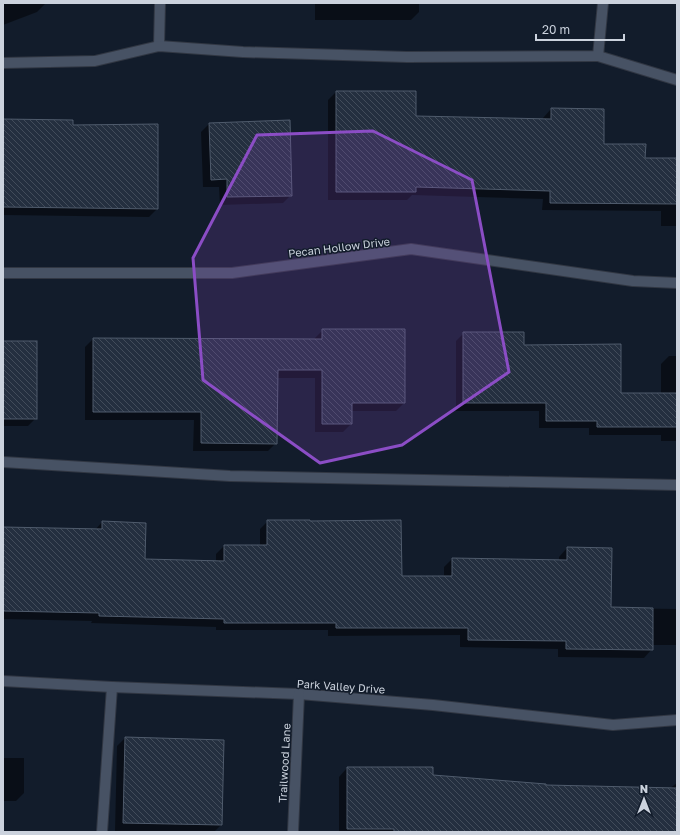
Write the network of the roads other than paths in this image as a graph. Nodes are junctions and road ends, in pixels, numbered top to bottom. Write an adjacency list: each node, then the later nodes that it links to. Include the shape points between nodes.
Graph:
1 (160, 3): 3 (street)
2 (603, 3): 4 (street)
3 (159, 46): 4 (street, via 243,52 407,57); 5 (street, via 95,61)
4 (598, 56): 6 (street)
5 (3, 63)
6 (677, 80)
7 (3, 273): 8 (street, Pecan Hollow Drive, via 232,273 411,249 633,281)
8 (677, 283)
9 (3, 462): 10 (street, via 230,476)
10 (677, 485)
11 (3, 681): 12 (street, Park Valley Drive)
12 (112, 688): 13 (street, Park Valley Drive); 15 (street)
13 (299, 694): 14 (street, Park Valley Drive, via 433,704 613,724); 16 (street, Trailwood Lane)
14 (677, 720)
15 (102, 832)
16 (292, 832)

